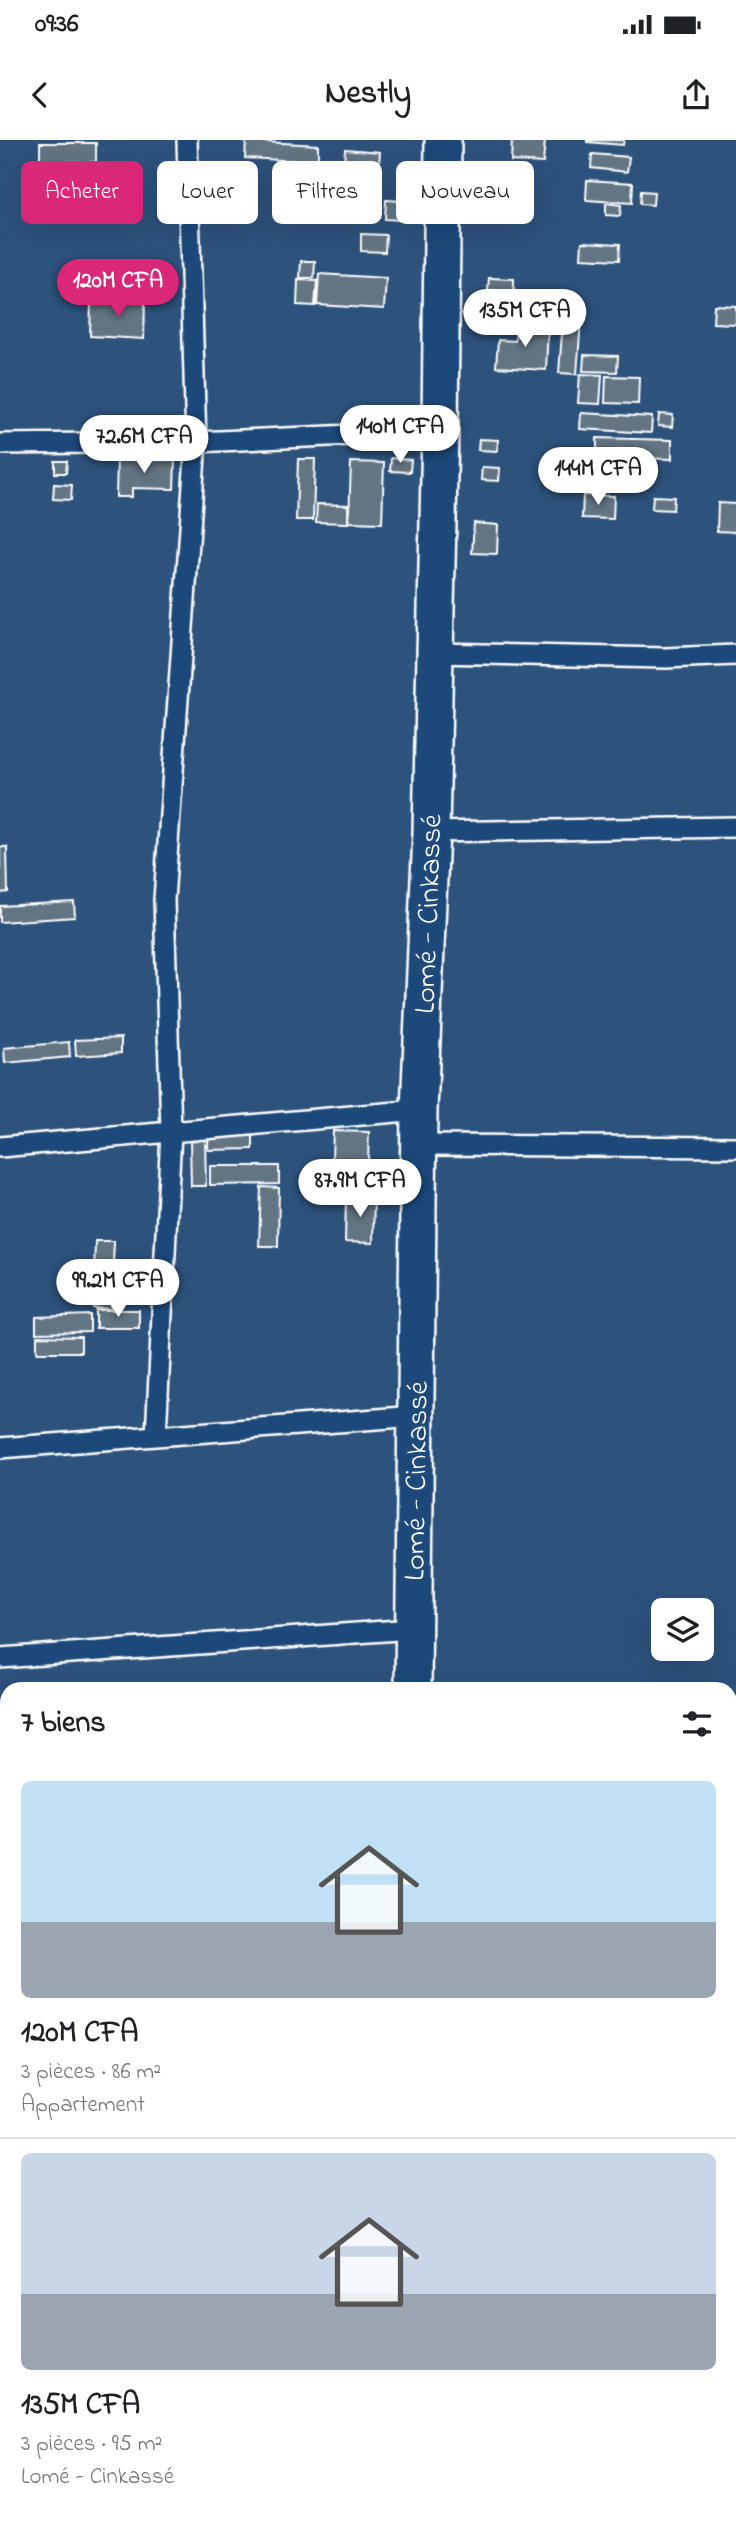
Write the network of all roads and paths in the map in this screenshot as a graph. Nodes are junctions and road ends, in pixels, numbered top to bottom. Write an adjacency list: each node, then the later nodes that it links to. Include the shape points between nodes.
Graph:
1 (187, 140): 4 (street)
2 (443, 140): 3 (highway, Lomé - Cinkassé)
3 (440, 431): 4 (street); 6 (highway, Lomé - Cinkassé)
4 (196, 442): 5 (street); 11 (street, via 164,900)
5 (0, 444)
6 (435, 653): 7 (street); 9 (highway, Lomé - Cinkassé)
7 (736, 655)
8 (736, 827): 9 (street)
9 (431, 832): 10 (highway, Lomé - Cinkassé)
10 (419, 1110): 11 (street); 12 (highway, Lomé - Cinkassé)
11 (171, 1132): 13 (street); 16 (street)
12 (419, 1146): 14 (street); 15 (highway, Lomé - Cinkassé)
13 (0, 1147)
14 (736, 1147)
15 (416, 1416): 16 (street); 18 (highway, Lomé - Cinkassé)
16 (156, 1436): 17 (street)
17 (0, 1448)
18 (413, 1629): 19 (street); 20 (highway, Lomé - Cinkassé)
19 (0, 1658)
20 (413, 1682)

